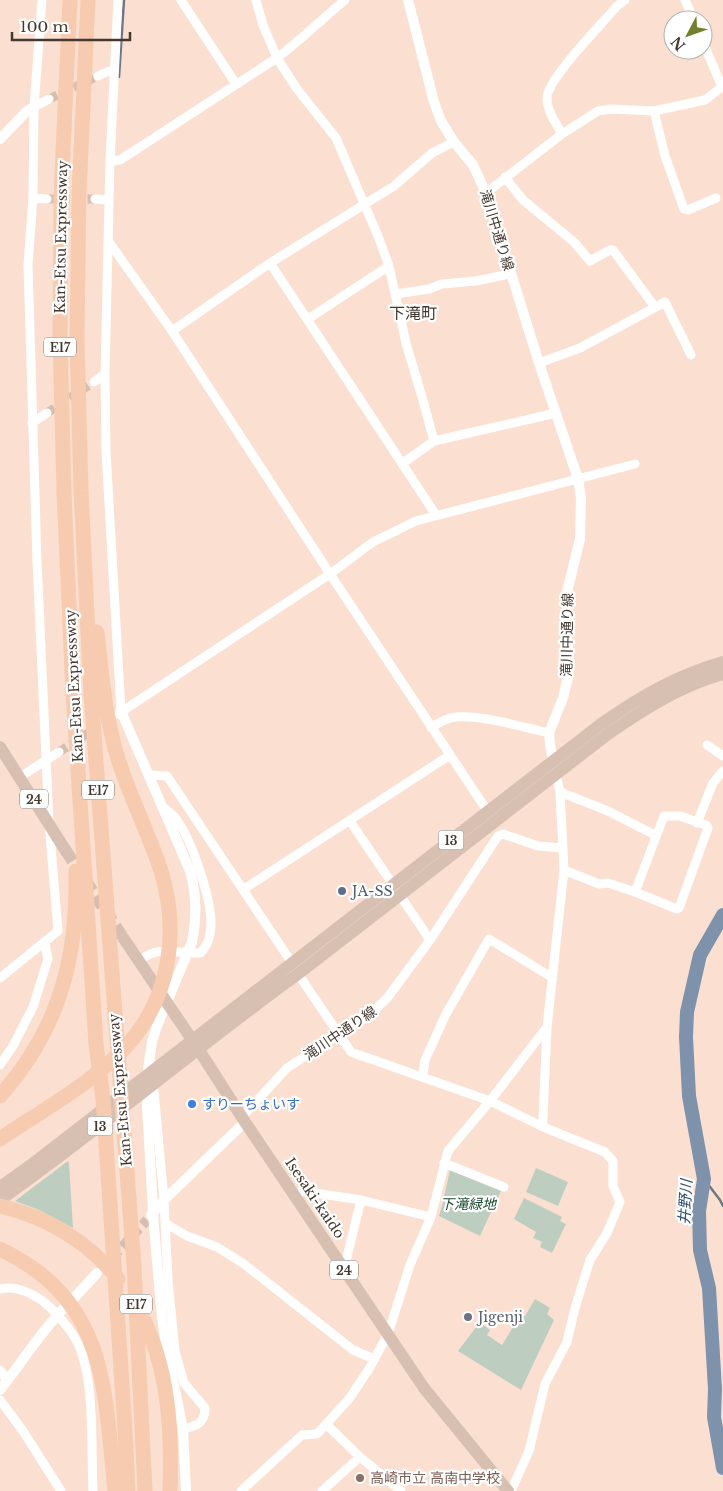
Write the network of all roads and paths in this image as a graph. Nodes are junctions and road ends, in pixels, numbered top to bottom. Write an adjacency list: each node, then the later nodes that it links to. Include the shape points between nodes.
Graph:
1 (42, 0): 17 (street)
2 (70, 0): 55 (highway, Kan-Etsu Expressway / E17, via 60,338)
3 (88, 0): 50 (highway, Kan-Etsu Expressway / E17, via 77,338)
4 (118, 0): 12 (street)
5 (181, 0): 14 (street)
6 (256, 0): 10 (street)
7 (345, 0): 10 (street)
8 (408, 0): 21 (street, 滝川中通り線, via 434,102)
9 (625, 0): 19 (street, via 575,54 550,88 547,97 549,109)
10 (277, 58): 14 (street); 30 (street, via 336,138)
11 (711, 60): 15 (street)
12 (114, 68): 13 (street); 22 (street)
13 (98, 76)
14 (236, 84): 22 (street, via 120,160)
15 (722, 86): 18 (street, via 706,100)
16 (49, 99): 17 (street)
17 (34, 107): 20 (street); 25 (street)
18 (654, 111): 19 (street, via 598,111); 26 (street, via 665,156 684,209)
19 (562, 134): 23 (street)
20 (0, 139)
21 (454, 142): 24 (street, 滝川中通り線, via 473,165); 30 (street, via 432,153 394,186)
22 (110, 161): 29 (street)
23 (505, 177): 24 (street); 36 (street, via 523,200 574,242 590,261 613,250)
24 (486, 193): 34 (street, 滝川中通り線)
25 (33, 198): 27 (street); 45 (street, via 28,265)
26 (716, 198)
27 (46, 199)
28 (95, 199): 29 (street)
29 (109, 200): 31 (street)
30 (364, 203): 32 (street); 33 (street)
31 (109, 242): 38 (street); 41 (street)
32 (270, 263): 37 (street); 38 (street)
33 (389, 266): 35 (street); 37 (street)
34 (510, 274): 35 (street); 40 (street, 滝川中通り線)
35 (396, 294): 46 (street, via 406,343)
36 (655, 307): 39 (street, via 664,302); 40 (street, via 580,348)
37 (308, 319): 47 (street)
38 (172, 331): 52 (street)
39 (691, 354)
40 (539, 363): 44 (street, 滝川中通り線)
41 (105, 374): 42 (street); 56 (street)
42 (94, 382)
43 (47, 413): 45 (street)
44 (556, 413): 46 (street); 49 (street, 滝川中通り線)
45 (32, 423): 64 (street)
46 (434, 441): 47 (street)
47 (404, 463): 51 (street)
48 (635, 464): 49 (street)
49 (578, 479): 51 (street); 58 (street, 滝川中通り線, via 580,539 567,592 568,677)
50 (81, 491): 86 (highway, via 111,733 132,799 161,872); 132 (highway, Kan-Etsu Expressway / E17, via 91,695 134,1265)
51 (436, 515): 52 (street, via 373,542)
52 (330, 574): 56 (street); 57 (street)
53 (723, 662): 65 (main road, 13, via 693,671 649,692)
54 (723, 674): 67 (main road, 13, via 682,688 658,702 608,734)
55 (73, 694): 97 (highway, via 68,744 76,890 72,948 61,991 46,1028 24,1066); 131 (highway, Kan-Etsu Expressway / E17, via 96,1044 117,1293)
56 (119, 713): 68 (street)
57 (431, 728): 58 (street, via 454,717 470,717); 62 (street)
58 (549, 732): 65 (street)
59 (707, 745): 63 (street)
60 (0, 747): 69 (main road, 24)
61 (59, 752): 64 (street)
62 (450, 755): 72 (street); 73 (street)
63 (723, 756)
64 (47, 760): 69 (street); 75 (street)
65 (554, 760): 67 (street); 72 (main road, 13)
66 (723, 771): 74 (street, via 713,783)
67 (556, 774): 70 (street); 81 (main road, 13)
68 (149, 776): 71 (street); 80 (street, via 167,776)
69 (20, 777): 75 (main road, 24)
70 (560, 792): 76 (street, via 608,811); 77 (street)
71 (163, 807): 86 (street, via 194,888 195,928); 86 (street, via 176,819 186,836 208,901 211,924 208,942 200,953)
72 (488, 812): 81 (main road, 13)
73 (350, 821): 80 (street); 81 (street)
74 (697, 822): 76 (street, via 680,816 664,816); 82 (street, via 708,828 679,908)
75 (49, 823): 78 (main road, 24); 85 (street, via 58,932)
76 (655, 836): 82 (street)
77 (562, 848): 79 (street); 84 (street, 滝川中通り線, via 538,846 503,834 498,836)
78 (66, 851)
79 (564, 870): 82 (street, via 599,884 608,882); 90 (street)
80 (244, 889): 88 (street)
81 (396, 890): 84 (street); 88 (main road, 13)
82 (635, 892)
83 (124, 939): 87 (main road, Isesaki-kaido / 24)
84 (430, 940): 92 (street, 滝川中通り線, via 388,997 372,1013)
85 (44, 944): 89 (street); 94 (street, via 48,958 33,1007)
86 (180, 951): 87 (street, via 158,951); 101 (highway, via 131,1041 92,1077); 111 (street, via 152,1042 148,1069)
87 (139, 961): 93 (main road, Isesaki-kaido / 24)
88 (295, 968): 92 (street); 93 (main road, 13)
89 (0, 978)
90 (552, 978): 91 (street); 95 (street, via 489,939 442,1024 425,1060)
91 (547, 1027): 98 (street); 100 (street)
92 (340, 1034): 95 (street, via 351,1052); 99 (street, 滝川中通り線, via 287,1068)
93 (196, 1045): 99 (main road, Isesaki-kaido / 24); 103 (main road, 13); 106 (main road, 13)
94 (1, 1063)
95 (424, 1076): 98 (street)
96 (154, 1091): 107 (street)
97 (0, 1096)
98 (490, 1101): 100 (street); 102 (street, via 448,1151)
99 (244, 1120): 105 (main road, Isesaki-kaido / 24); 107 (street, 滝川中通り線)
100 (544, 1127): 138 (street, via 605,1152 613,1160 613,1186 620,1202 607,1233 590,1260 568,1342 545,1384 529,1451)
101 (0, 1139)
102 (444, 1163): 104 (street); 110 (street)
103 (0, 1187)
104 (504, 1187)
105 (295, 1195): 108 (street, via 302,1191); 114 (main road, Isesaki-kaido / 24)
106 (0, 1200)
107 (164, 1200): 111 (street, 滝川中通り線); 112 (street)
108 (361, 1200): 110 (street); 114 (street)
109 (0, 1206): 133 (highway, via 37,1218 66,1234 112,1271 138,1307 161,1364 169,1419)
110 (430, 1217): 119 (street, via 410,1265)
111 (151, 1223): 126 (street, via 166,1351)
112 (165, 1223): 120 (street, via 217,1247 244,1264 353,1350); 126 (street, via 178,1366 184,1383 205,1408 204,1419 200,1423)
113 (0, 1249): 130 (highway, via 27,1264 53,1285 76,1312 91,1341 101,1371)
114 (344, 1269): 119 (main road, Isesaki-kaido / 24)
115 (97, 1273): 117 (street)
116 (0, 1289): 118 (street, via 23,1290)
117 (75, 1297)
118 (61, 1311): 122 (street, via 34,1342); 129 (street, via 79,1345 88,1378)
119 (388, 1334): 120 (street); 138 (main road, Isesaki-kaido / 24, via 424,1388)
120 (374, 1359): 125 (street, via 349,1399)
121 (0, 1370): 122 (street)
122 (8, 1380): 123 (street)
123 (0, 1390)
124 (0, 1400): 128 (street)
125 (326, 1425): 127 (street); 135 (street, via 317,1434 302,1435)
126 (183, 1429): 134 (street)
127 (360, 1457): 136 (street); 137 (street)
128 (61, 1491)
129 (93, 1491)
130 (115, 1491)
131 (128, 1491)
132 (145, 1491)
133 (170, 1491)
134 (186, 1491)
135 (241, 1491)
136 (322, 1491)
137 (401, 1491)
138 (509, 1491)

